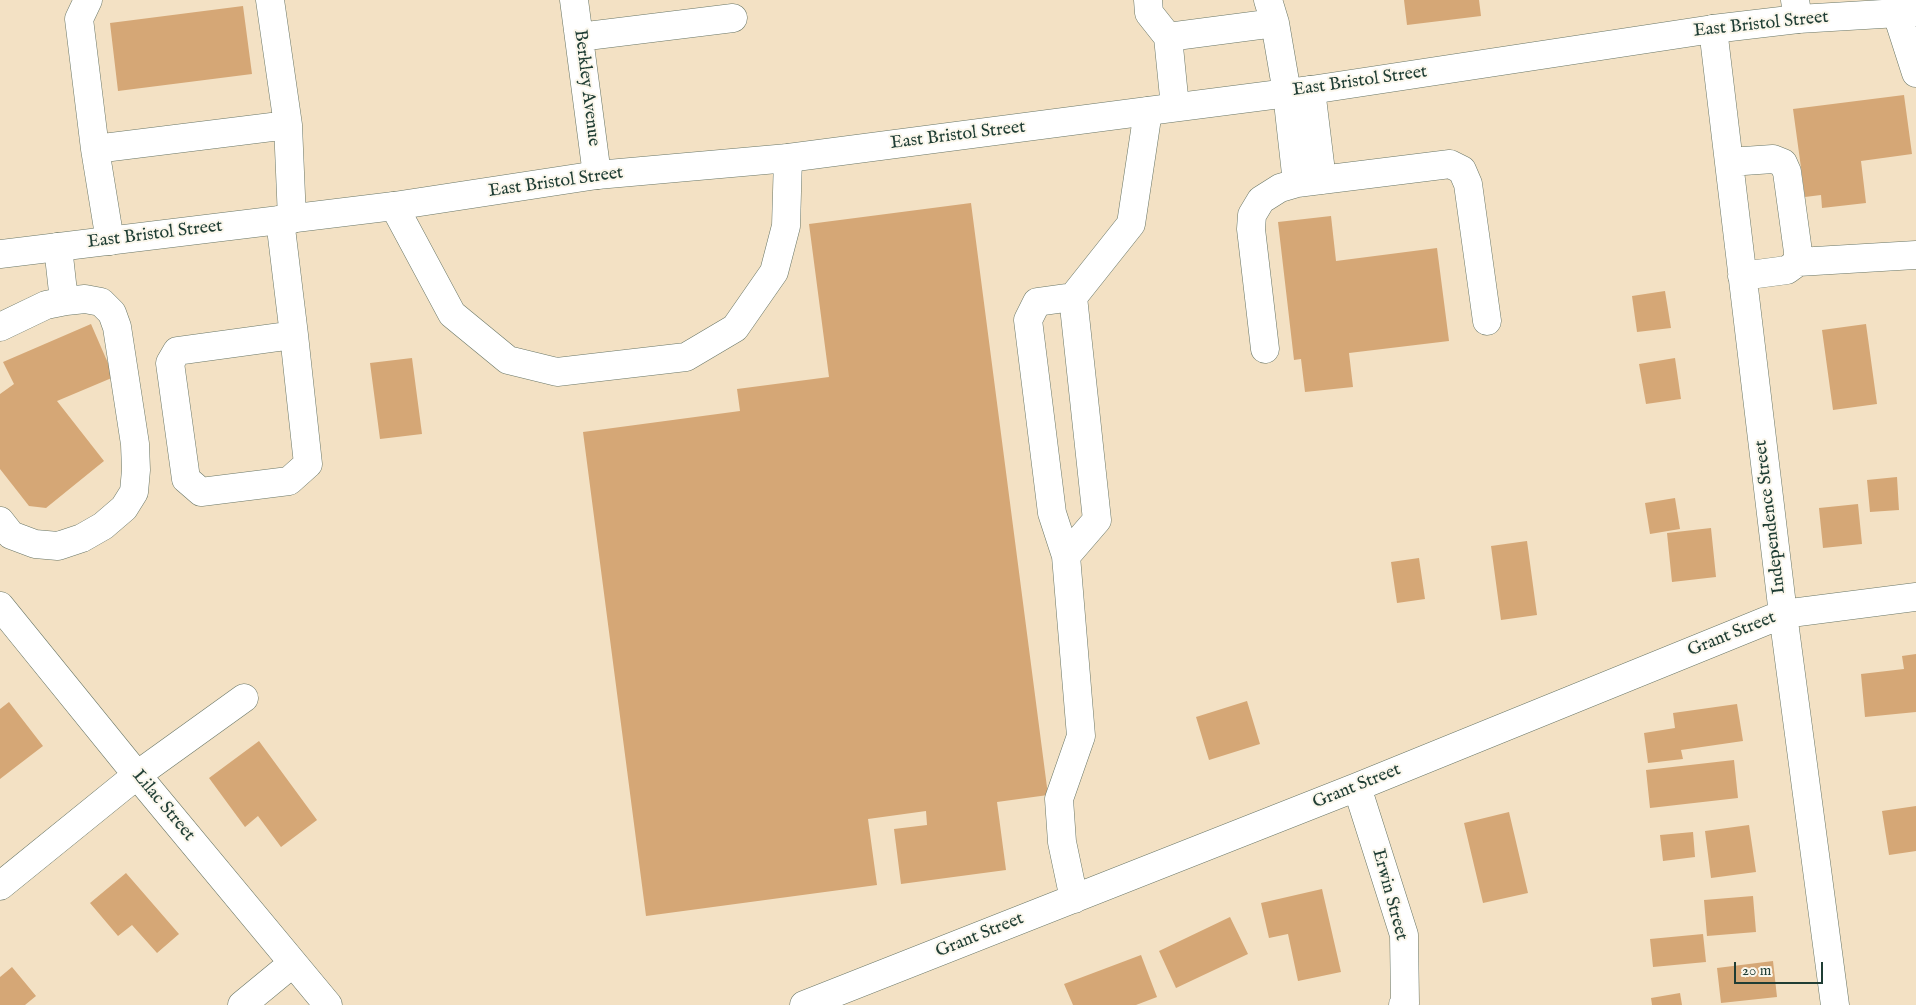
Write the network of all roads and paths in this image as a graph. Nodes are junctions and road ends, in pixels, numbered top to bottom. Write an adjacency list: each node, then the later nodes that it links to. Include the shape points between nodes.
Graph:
1 (88, 0): 17 (street, via 79,19)
2 (270, 0): 16 (street)
3 (574, 0): 10 (street, Berkley Avenue)
4 (1148, 0): 11 (street, via 1149,13)
5 (1797, 10): 7 (street, East Bristol Street); 9 (street, East Bristol Street)
6 (1271, 12): 11 (street); 13 (street)
7 (1906, 13): 12 (street)
8 (732, 18): 10 (street)
9 (1713, 29): 13 (street, East Bristol Street); 19 (street, Independence Street)
10 (579, 37): 20 (street, Berkley Avenue)
11 (1168, 37): 14 (street)
12 (1916, 72)
13 (1299, 91): 14 (street, East Bristol Street); 21 (street)
14 (1175, 108): 15 (street, East Bristol Street)
15 (1148, 111): 18 (street, East Bristol Street); 30 (street, via 1131,224)
16 (288, 125): 17 (street); 23 (street)
17 (95, 149): 24 (street)
18 (788, 158): 20 (street, East Bristol Street); 22 (street, via 786,226 774,272 735,328 686,357 557,372 508,360 452,314)
19 (1728, 162): 28 (street, via 1773,159 1783,163); 29 (street, Independence Street)
20 (598, 176): 22 (street, East Bristol Street)
21 (1309, 181): 32 (street, via 1450,164 1462,170 1468,184); 35 (street, via 1280,188 1261,200 1252,215 1250,229)
22 (394, 206): 23 (street, East Bristol Street)
23 (286, 220): 24 (street, East Bristol Street); 34 (street)
24 (110, 241): 25 (street, East Bristol Street)
25 (58, 247): 26 (street, East Bristol Street); 31 (street)
26 (0, 254)
27 (1916, 254): 28 (street)
28 (1798, 262): 29 (street, via 1787,270)
29 (1742, 276): 40 (street, Independence Street)
30 (1073, 297): 37 (street, via 1097,520); 37 (street, via 1037,302 1028,320 1052,513)
31 (64, 301): 33 (street); 36 (street, via 84,299 101,302 112,313 117,327 135,444 134,492 124,508 103,526 58,546 35,544 11,535)
32 (1487, 321)
33 (0, 327)
34 (294, 335): 34 (street, via 308,464 289,481 201,492 186,479 170,363 177,351)
35 (1265, 349)
36 (0, 521)
37 (1066, 556): 45 (street, via 1081,736 1059,799 1062,842)
38 (1916, 597): 40 (street, Grant Street)
39 (0, 606): 42 (street, Lilac Street)
40 (1782, 614): 43 (street, Grant Street); 51 (street, Independence Street)
41 (244, 698): 42 (street)
42 (137, 775): 44 (street); 46 (street, Lilac Street)
43 (1357, 787): 45 (street, Grant Street); 50 (street, Erwin Street, via 1404,935)
44 (0, 886)
45 (1074, 899): 49 (street, Grant Street)
46 (293, 963): 47 (street); 48 (street, Lilac Street)
47 (242, 1005)
48 (328, 1005)
49 (804, 1005)
50 (1403, 1005)
51 (1835, 1005)

